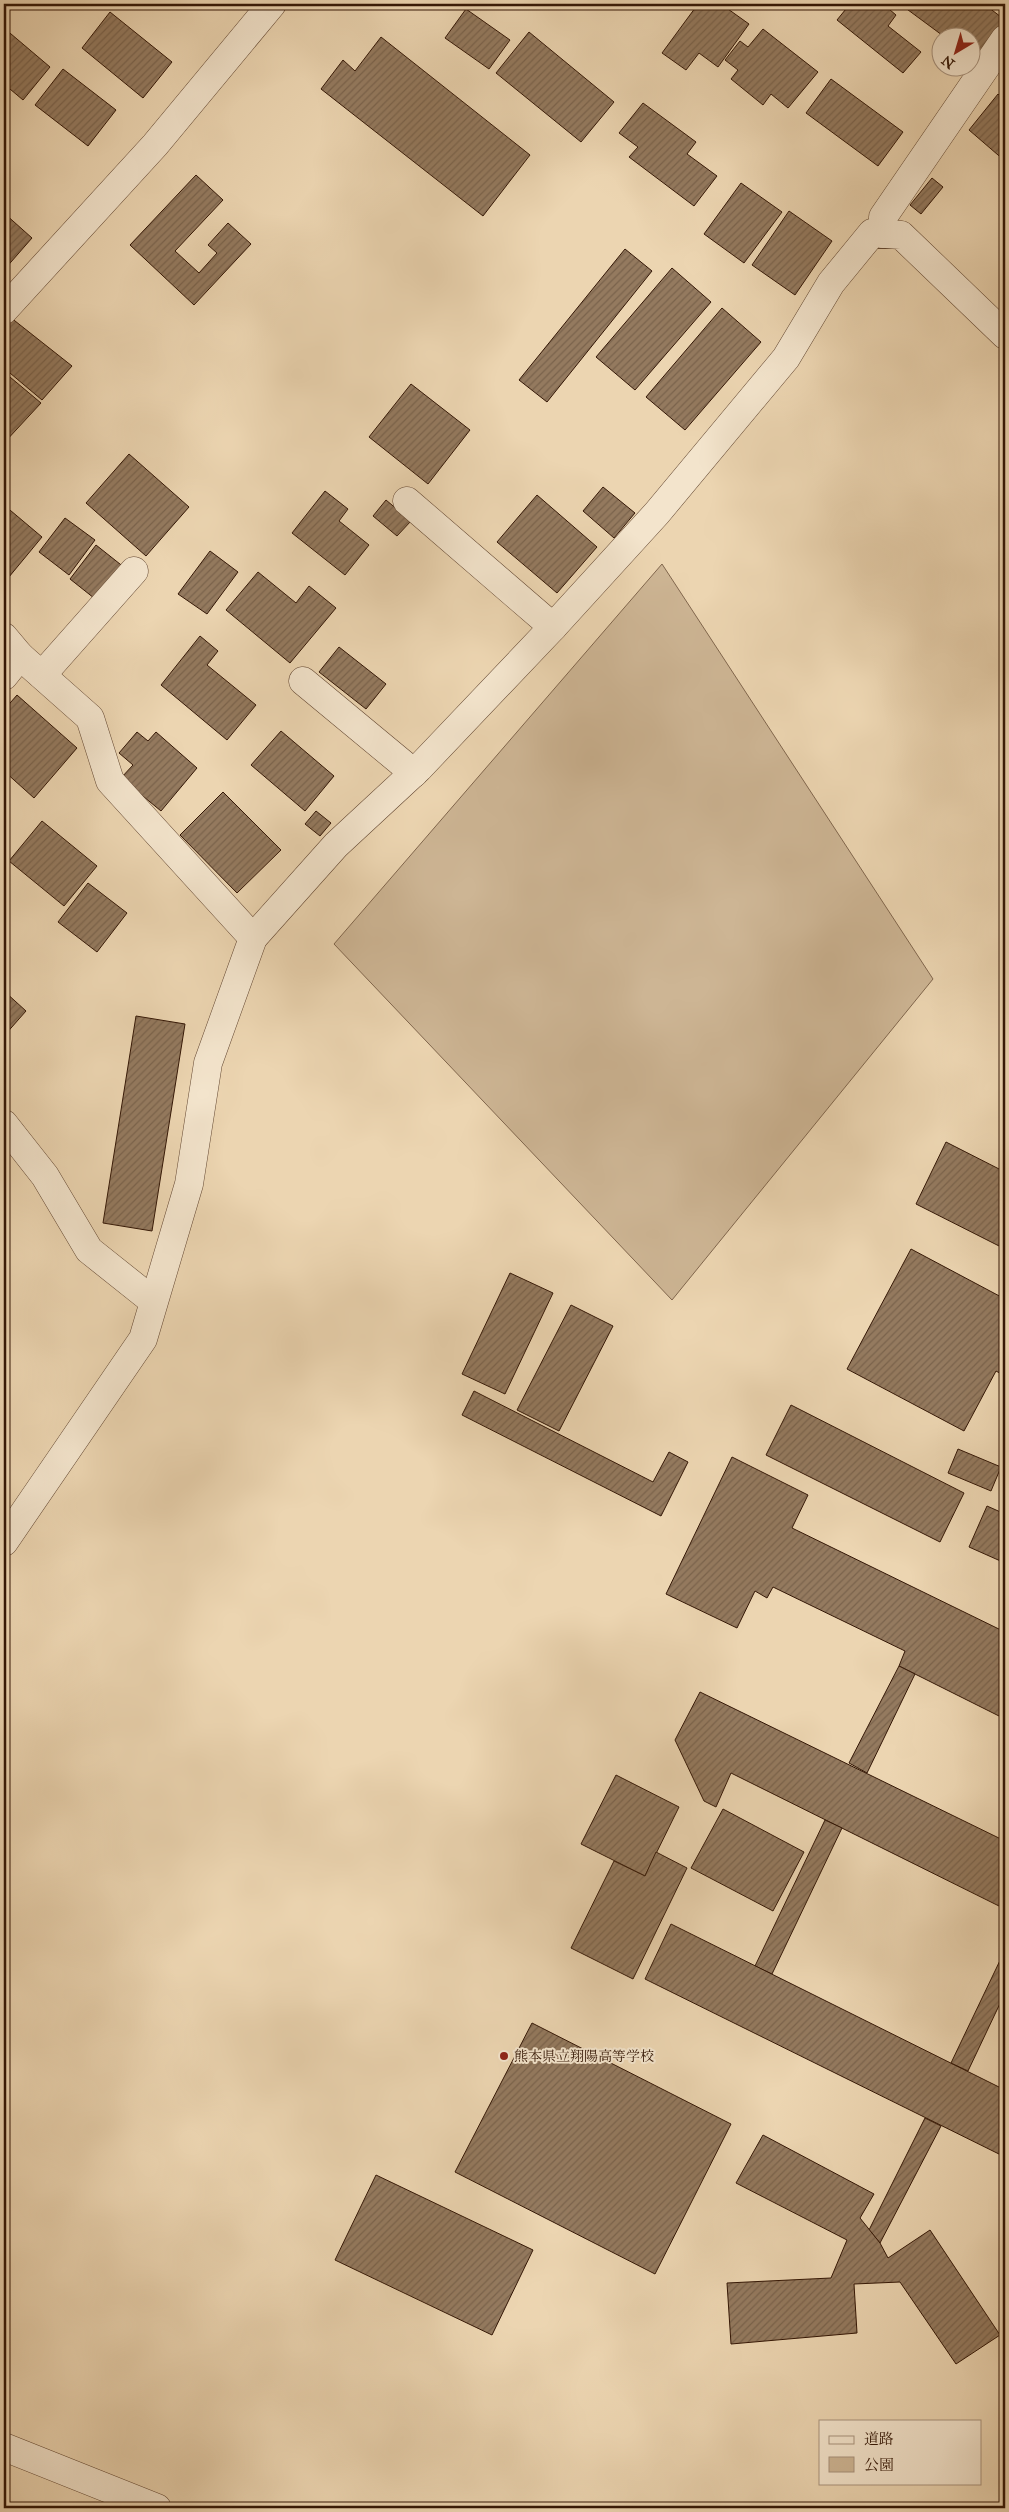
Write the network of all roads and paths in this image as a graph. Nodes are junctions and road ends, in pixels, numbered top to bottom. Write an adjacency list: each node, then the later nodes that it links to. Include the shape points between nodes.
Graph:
1 (272, 4): 4 (street, via 155,145)
2 (1005, 39): 3 (street, via 883,216)
3 (883, 234): 5 (street, via 901,235); 8 (street, via 872,233 831,283 786,358 657,513)
4 (4, 310)
5 (1005, 336)
6 (407, 500): 8 (street)
7 (134, 571): 10 (street)
8 (553, 627): 12 (street)
9 (9, 656): 10 (street)
10 (42, 675): 13 (street, via 90,718 110,782)
11 (303, 681): 12 (street)
12 (414, 773): 13 (street, via 336,845)
13 (253, 938): 15 (street, via 208,1063 189,1184)
14 (4, 1124): 15 (street, via 45,1176 89,1250)
15 (153, 1301): 16 (street, via 143,1339)
16 (4, 1542)
17 (4, 2447): 18 (street)
18 (157, 2508)

